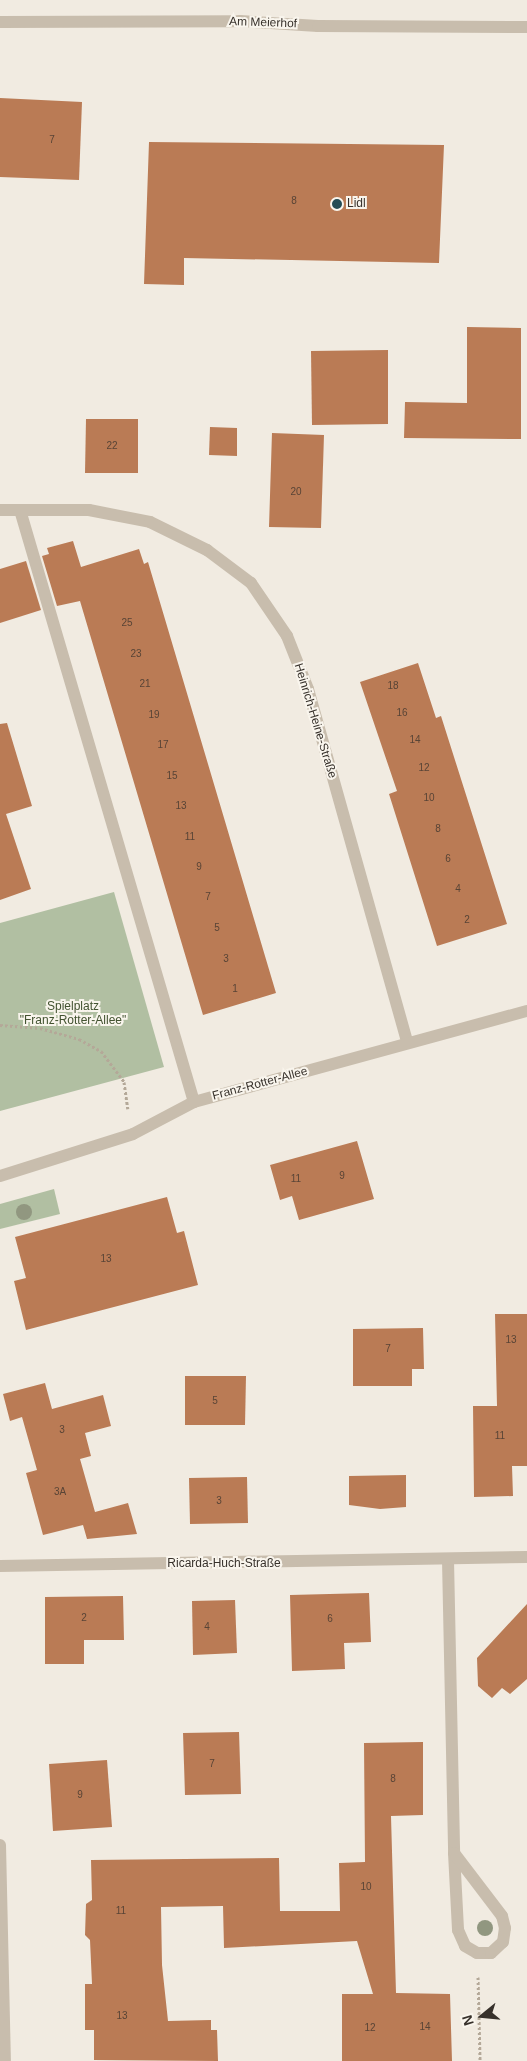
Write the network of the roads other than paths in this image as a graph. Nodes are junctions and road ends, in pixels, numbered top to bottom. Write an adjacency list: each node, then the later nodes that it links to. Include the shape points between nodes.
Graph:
1 (0, 22): 2 (street, Am Meierhof, via 240,21 318,26)
2 (527, 27)
3 (0, 510): 4 (street, Heinrich-Heine-Straße)
4 (20, 510): 6 (street, Heinrich-Heine-Straße, via 89,510 150,522 207,550 251,583 287,636 308,689); 7 (street)
5 (527, 1010): 6 (street, Franz-Rotter-Allee)
6 (407, 1042): 7 (street, Franz-Rotter-Allee)
7 (194, 1102): 8 (street, Franz-Rotter-Allee, via 133,1134)
8 (0, 1176)
9 (527, 1557): 10 (street, Ricarda-Huch-Straße)
10 (448, 1560): 11 (street, Ricarda-Huch-Straße); 13 (street)
11 (0, 1566)
12 (0, 1845): 14 (street)
13 (454, 1853): 13 (street, via 502,1916 504,1942 491,1953 477,1953 465,1946 458,1930)
14 (5, 2061)

